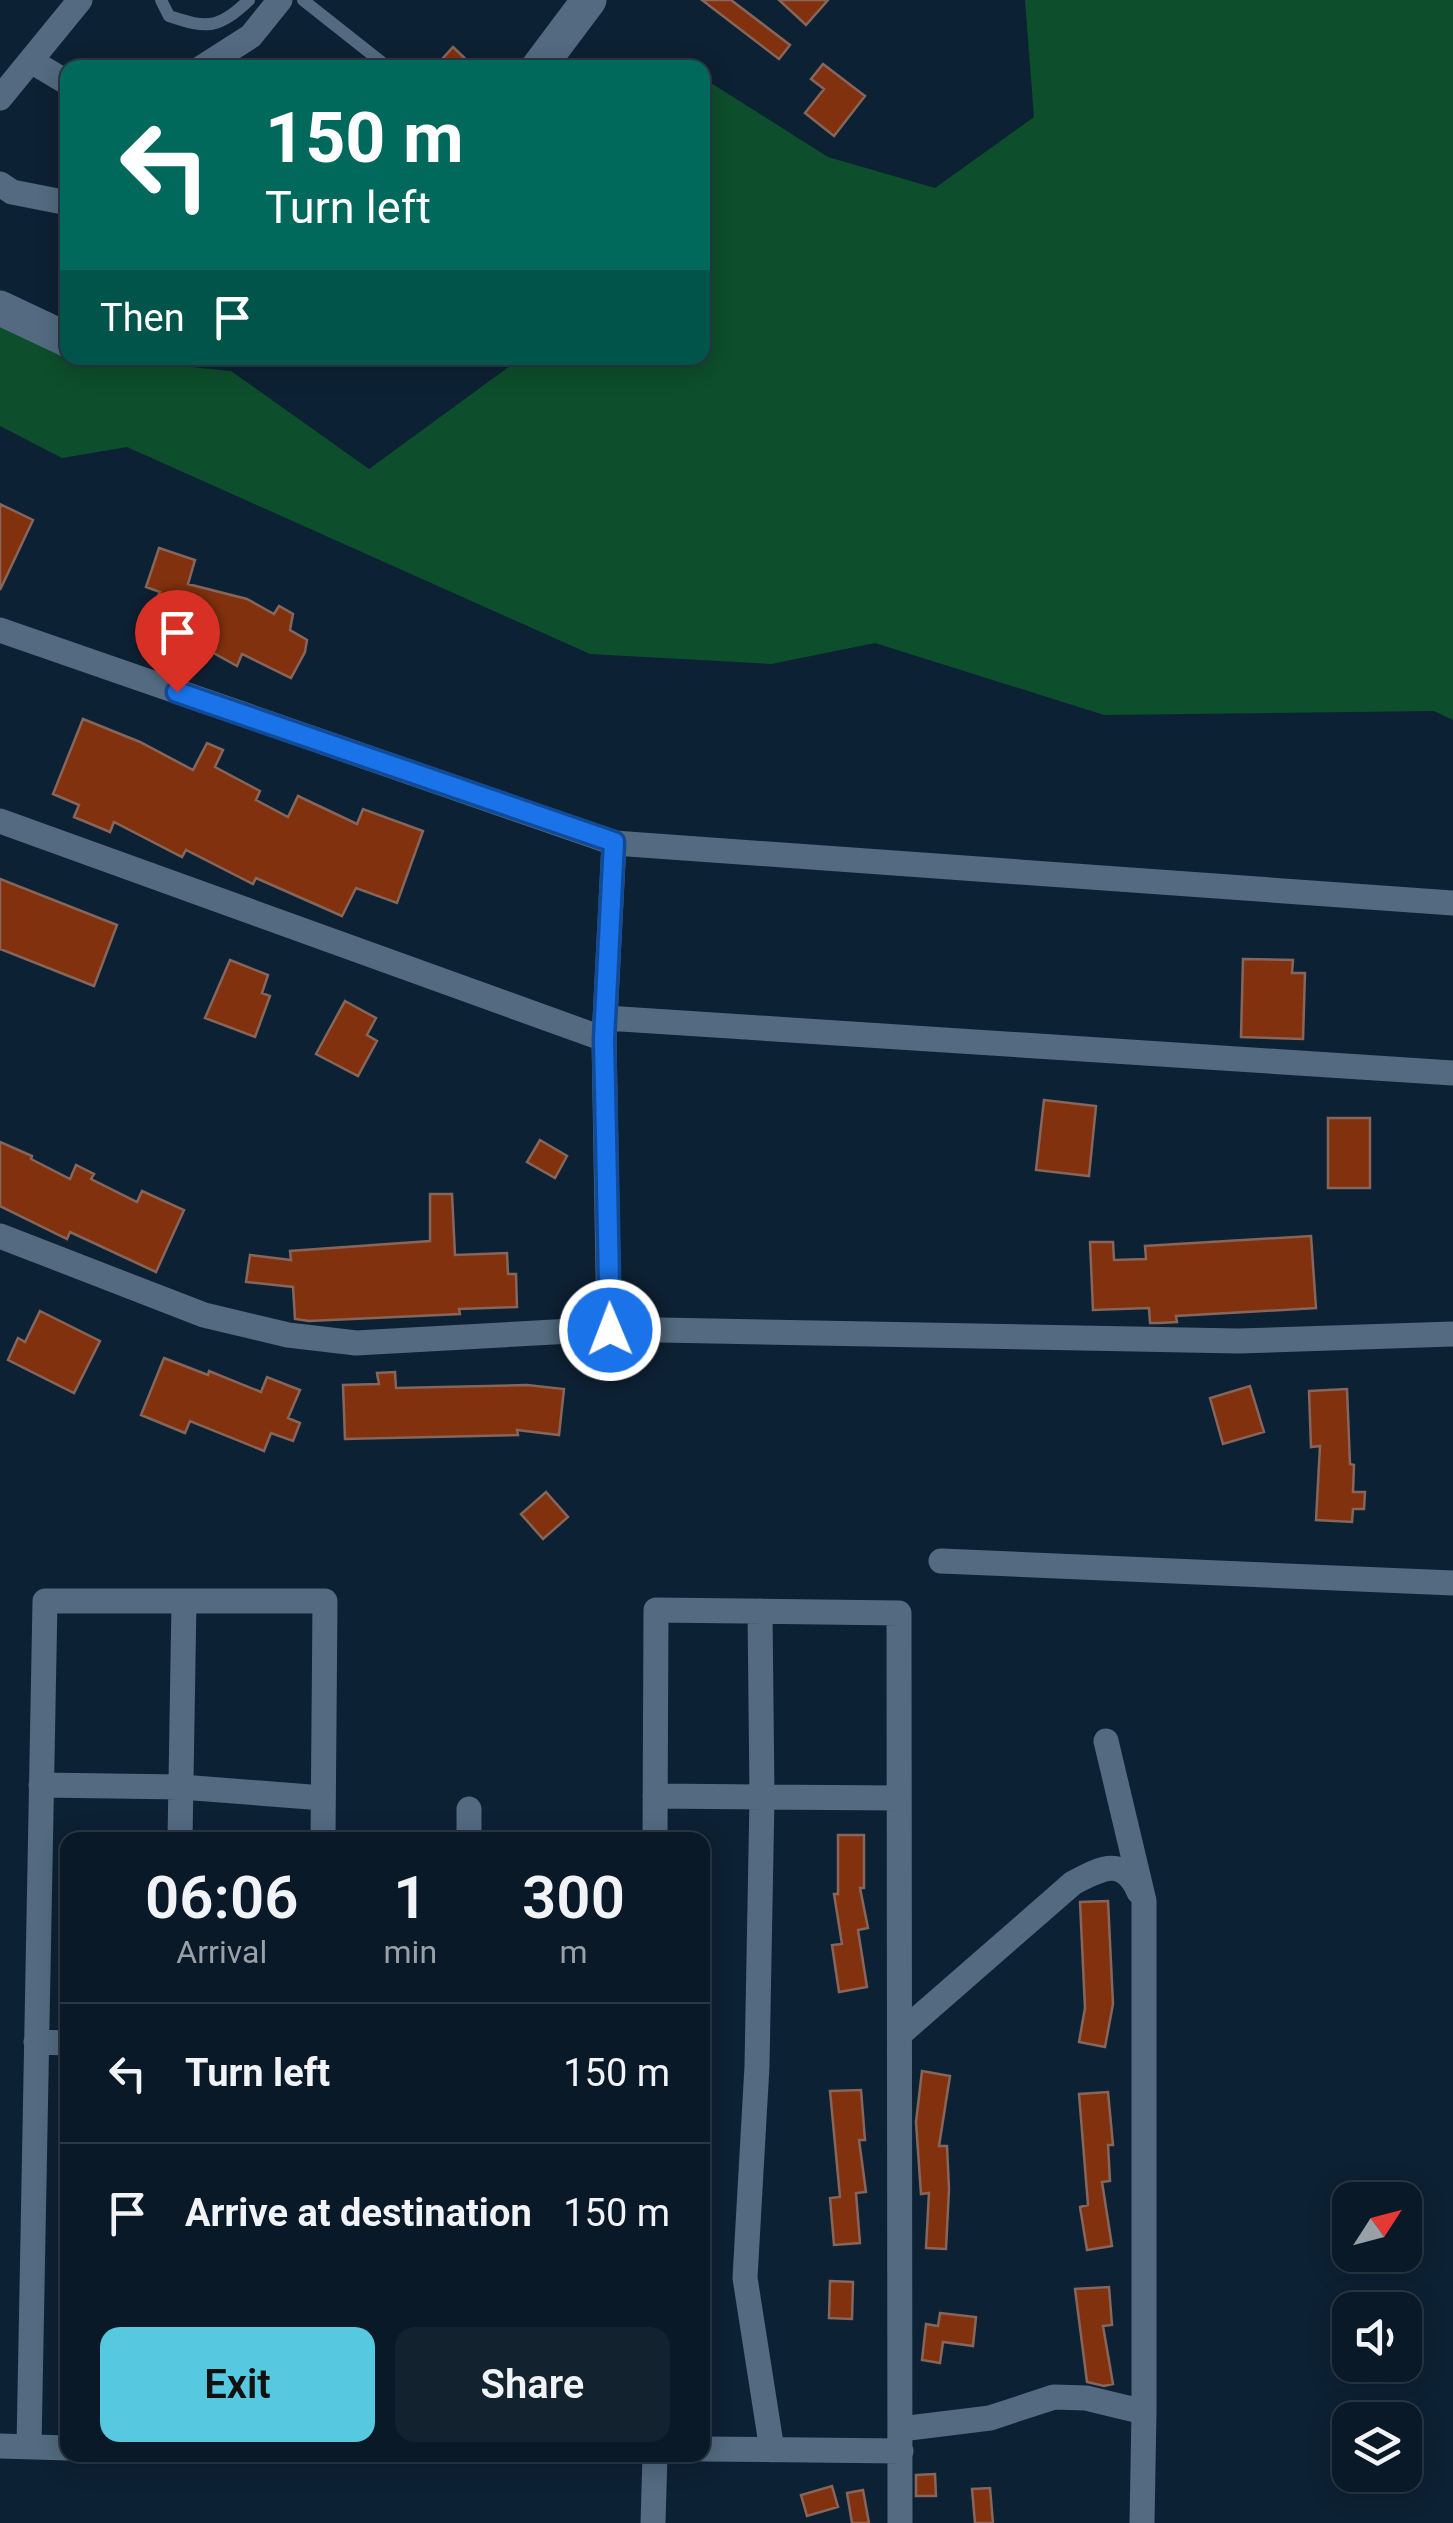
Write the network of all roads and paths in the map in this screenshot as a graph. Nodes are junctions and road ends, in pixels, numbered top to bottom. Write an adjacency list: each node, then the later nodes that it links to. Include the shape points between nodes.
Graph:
1 (80, 0): 10 (street)
2 (161, 0): 3 (lane, via 169,16 202,27 227,20)
3 (249, 0)
4 (280, 0): 7 (street, via 251,36)
5 (302, 0): 8 (lane)
6 (589, 0): 9 (street)
7 (214, 60)
8 (379, 60)
9 (544, 60)
10 (31, 61): 11 (street); 12 (street)
11 (60, 78)
12 (0, 98)
13 (0, 184): 14 (street)
14 (60, 201)
15 (0, 308): 16 (street)
16 (60, 336)
17 (0, 630): 19 (street)
18 (0, 821): 21 (street)
19 (614, 842): 20 (street); 21 (street)
20 (1453, 903)
21 (605, 1029): 22 (street); 24 (street)
22 (1453, 1072)
23 (0, 1236): 24 (street, via 204,1315 288,1335 356,1343)
24 (610, 1330): 25 (street, via 1238,1341)
25 (1453, 1334)
26 (941, 1561): 27 (street)
27 (1453, 1583)
28 (184, 1601): 31 (street, via 45,1601); 32 (street); 35 (street, via 326,1602)
29 (760, 1611): 33 (street, via 656,1610); 34 (street); 36 (street, via 899,1613)
30 (1106, 1741): 42 (street)
31 (42, 1785): 32 (street); 44 (street)
32 (181, 1787): 35 (street); 38 (street)
33 (655, 1796): 34 (street); 41 (street)
34 (762, 1797): 36 (street); 52 (street, via 745,2278)
35 (323, 1798): 39 (street)
36 (899, 1798): 43 (street)
37 (469, 1809): 40 (street)
38 (180, 1832)
39 (323, 1832)
40 (469, 1832)
41 (655, 1832)
42 (1144, 1901): 43 (street, via 1134,1878 1120,1869 1103,1868 1072,1883); 46 (street)
43 (900, 2034): 47 (street)
44 (36, 2042): 45 (street); 49 (street)
45 (60, 2043)
46 (1144, 2412): 47 (street, via 1054,2397); 56 (street)
47 (901, 2440): 52 (street); 55 (street)
48 (0, 2446): 49 (street)
49 (29, 2447): 50 (street)
50 (60, 2448)
51 (710, 2449): 52 (street)
52 (772, 2450)
53 (655, 2462): 54 (street)
54 (652, 2523)
55 (900, 2523)
56 (1142, 2523)

